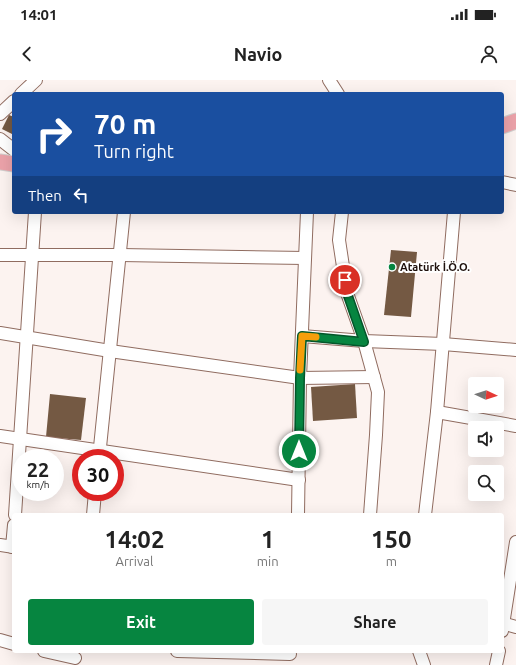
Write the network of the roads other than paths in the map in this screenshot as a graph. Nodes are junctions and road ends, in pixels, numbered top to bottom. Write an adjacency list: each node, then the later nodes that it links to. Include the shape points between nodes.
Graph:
1 (36, 80): 3 (street)
2 (330, 80): 4 (street)
3 (24, 92)
4 (337, 92)
5 (12, 103): 6 (street)
6 (0, 114)
7 (516, 121): 8 (main road)
8 (504, 125)
9 (0, 139): 10 (street)
10 (12, 148)
11 (0, 162): 12 (main road)
12 (12, 164)
13 (0, 168): 14 (main road)
14 (12, 168)
15 (504, 182): 16 (street)
16 (516, 184)
17 (35, 214): 22 (street)
18 (124, 214): 24 (street)
19 (307, 214): 25 (street)
20 (342, 214): 29 (street, via 339,240 347,293)
21 (454, 214): 30 (street)
22 (31, 254): 23 (street); 24 (street); 27 (street)
23 (0, 255)
24 (121, 255): 25 (street); 32 (street)
25 (305, 258): 28 (street)
26 (0, 333): 27 (street)
27 (26, 336): 32 (street); 38 (street)
28 (302, 336): 29 (street); 34 (street)
29 (364, 342): 30 (street); 33 (street)
30 (443, 344): 31 (street); 35 (street)
31 (516, 350)
32 (110, 351): 34 (street); 40 (street)
33 (374, 377): 34 (street); 47 (street, via 378,392)
34 (300, 378): 42 (street)
35 (437, 412): 36 (street); 48 (street)
36 (516, 426)
37 (0, 436): 38 (street)
38 (20, 438): 39 (street); 44 (street)
39 (75, 449)
40 (100, 449)
41 (124, 457): 42 (street)
42 (299, 480): 46 (street)
43 (94, 501): 45 (street)
44 (15, 513)
45 (93, 513)
46 (298, 513)
47 (370, 513)
48 (425, 513)
49 (516, 542): 52 (street)
50 (0, 545): 51 (street)
51 (12, 547)
52 (504, 614)
53 (504, 626): 54 (street)
54 (516, 627)
55 (0, 640): 56 (street)
56 (12, 643)
57 (53, 653): 62 (street)
58 (215, 653): 61 (street)
59 (420, 653): 63 (street)
60 (499, 653): 64 (street)
61 (290, 657)
62 (75, 658)
63 (424, 665)
64 (496, 665)

